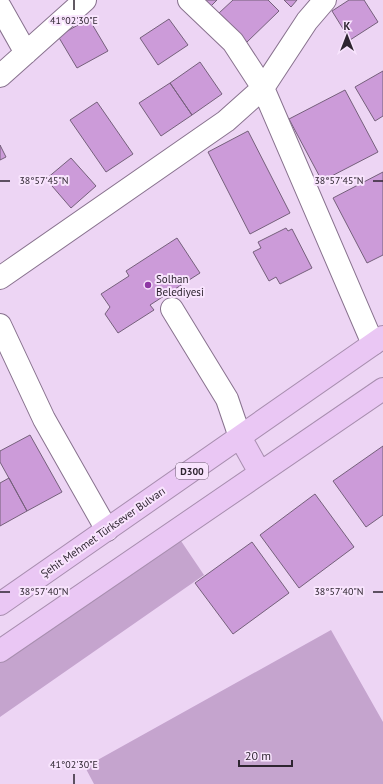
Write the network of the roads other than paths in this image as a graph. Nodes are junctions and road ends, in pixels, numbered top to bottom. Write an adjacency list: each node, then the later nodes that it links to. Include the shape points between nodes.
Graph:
1 (85, 0): 5 (street)
2 (189, 0): 7 (street, via 233,42)
3 (325, 0): 7 (street, via 307,22)
4 (0, 7): 5 (street)
5 (26, 53): 6 (street)
6 (0, 76)
7 (263, 88): 8 (street, via 226,121); 11 (street)
8 (0, 278)
9 (172, 309): 13 (street, via 228,400)
10 (0, 325): 15 (street, via 44,419)
11 (378, 340): 13 (highway, Şehit Mehmet Türksever Bulvarı / D300)
12 (383, 390): 14 (highway)
13 (240, 437): 14 (highway); 15 (highway, Şehit Mehmet Türksever Bulvarı / D300)
14 (260, 473): 17 (highway)
15 (107, 530): 16 (highway, Şehit Mehmet Türksever Bulvarı / D300)
16 (0, 604)
17 (0, 651)

